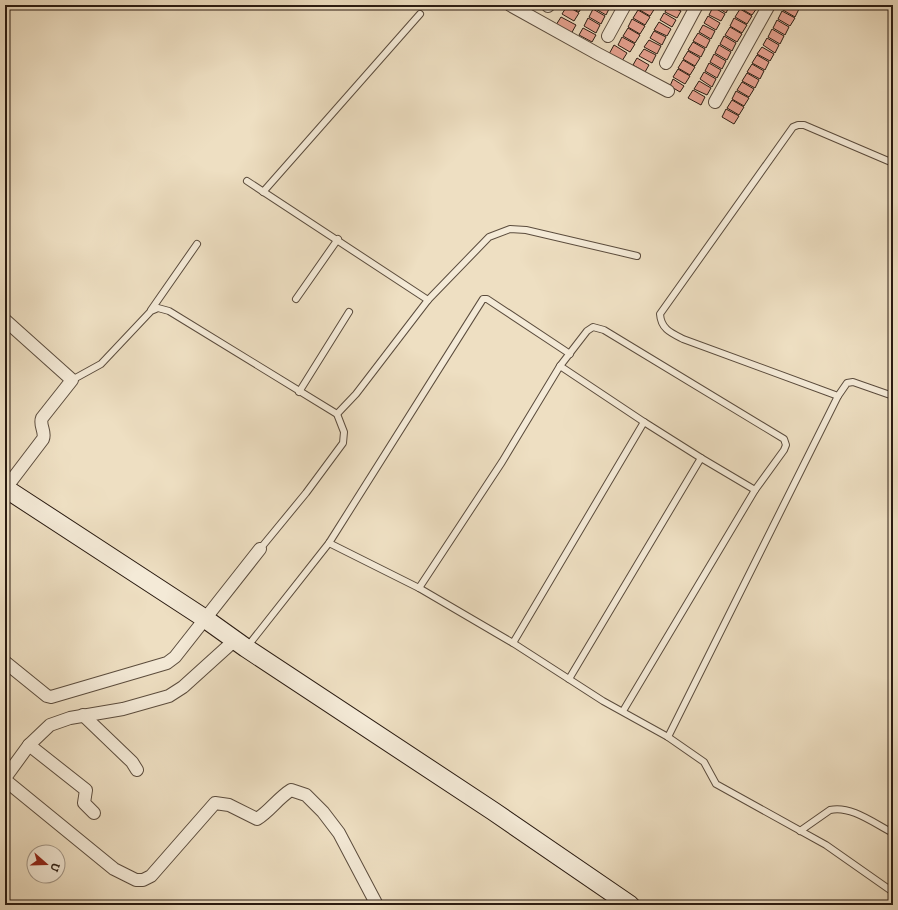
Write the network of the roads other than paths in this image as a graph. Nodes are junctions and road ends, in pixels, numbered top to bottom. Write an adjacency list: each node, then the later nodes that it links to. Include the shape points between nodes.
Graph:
1 (510, 5): 8 (street)
2 (625, 5): 6 (street)
3 (697, 5): 7 (street)
4 (769, 5): 9 (street)
5 (420, 14): 12 (lane)
6 (608, 36)
7 (666, 63)
8 (668, 91)
9 (716, 102)
10 (893, 163): 25 (lane, via 804,125 793,127 660,314 664,328 683,339)
11 (247, 181): 12 (lane)
12 (263, 192): 13 (lane)
13 (338, 239): 16 (lane); 17 (lane)
14 (197, 244): 18 (lane)
15 (637, 256): 17 (lane, via 526,230 510,229 489,237)
16 (296, 299)
17 (428, 300): 27 (lane, via 356,394)
18 (150, 311): 23 (lane, via 101,364); 24 (lane, via 158,308 169,311)
19 (349, 312): 24 (lane)
20 (5, 320): 23 (street)
21 (570, 354): 22 (lane); 31 (lane, via 586,331 593,328 604,330 784,439 784,450); 32 (lane, via 487,298 483,299)
22 (560, 366): 28 (lane); 34 (lane, via 491,480)
23 (72, 380): 30 (street, via 42,418 43,440)
24 (300, 392): 27 (lane)
25 (838, 396): 26 (lane, via 847,383 853,382); 41 (lane)
26 (893, 396)
27 (337, 414): 33 (lane, via 344,432 343,443)
28 (644, 422): 29 (lane); 36 (lane)
29 (701, 458): 31 (lane); 38 (lane)
30 (5, 488): 35 (street)
31 (755, 490): 39 (lane)
32 (329, 543): 34 (lane); 35 (lane)
33 (260, 549): 35 (street)
34 (419, 588): 36 (lane)
35 (225, 634): 37 (street, via 152,669 51,697); 40 (street, via 183,688 169,696 123,709); 49 (street, via 493,811)
36 (513, 643): 38 (lane)
37 (5, 662)
38 (569, 679): 39 (lane)
39 (623, 711): 41 (lane)
40 (83, 716): 42 (street, via 50,725); 43 (street, via 132,762)
41 (668, 737): 46 (lane, via 704,762 716,784)
42 (29, 745): 44 (street); 45 (street, via 86,790 84,803)
43 (137, 770)
44 (5, 779): 50 (street, via 114,869 136,880 151,876 215,803 229,805 257,819 286,793 291,790 297,791 306,795 323,812 339,834)
45 (94, 813)
46 (800, 831): 47 (lane, via 835,809 855,814); 48 (lane, via 826,844)
47 (893, 833)
48 (893, 892)
49 (623, 903)
50 (377, 905)

